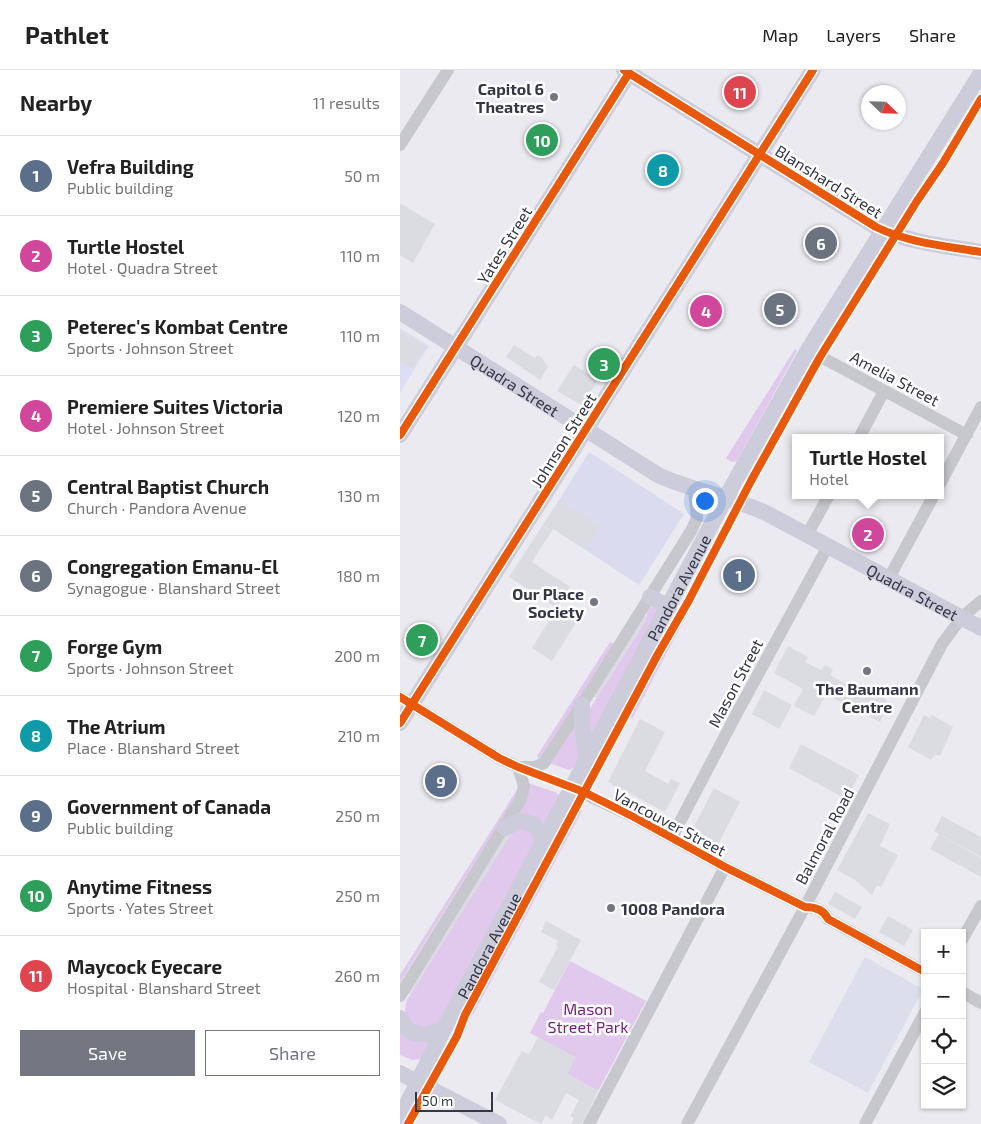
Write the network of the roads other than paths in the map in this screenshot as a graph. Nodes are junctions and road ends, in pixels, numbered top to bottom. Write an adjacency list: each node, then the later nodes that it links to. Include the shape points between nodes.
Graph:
1 (448, 70): 5 (street)
2 (813, 70): 6 (main road, Johnson Street)
3 (628, 71): 6 (main road, Blanshard Street); 10 (main road, Yates Street)
4 (981, 73): 7 (main road, Pandora Avenue)
5 (400, 145)
6 (760, 154): 7 (main road, Blanshard Street); 14 (main road, Johnson Street)
7 (882, 230): 8 (main road, Blanshard Street, via 925,243); 11 (main road, Pandora Avenue)
8 (981, 252)
9 (400, 312): 10 (main road, Quadra Street)
10 (456, 347): 14 (main road, Quadra Street); 16 (main road, Yates Street)
11 (808, 350): 12 (street, Amelia Street); 20 (main road, Pandora Avenue)
12 (884, 391): 15 (street); 17 (street, Amelia Street)
13 (981, 408): 17 (street)
14 (585, 429): 19 (main road, Quadra Street, via 658,475); 31 (main road, Johnson Street)
15 (861, 434)
16 (400, 435)
17 (967, 435): 18 (street)
18 (944, 477)
19 (694, 489): 20 (main road, Quadra Street); 26 (street, Pandora Avenue, via 697,518)
20 (725, 499): 23 (main road, Quadra Street, via 762,511); 28 (main road, Pandora Avenue)
21 (827, 499): 23 (street)
22 (932, 499): 25 (street)
23 (808, 535): 24 (main road, Quadra Street)
24 (828, 546): 25 (main road, Quadra Street); 38 (street, Mason Street)
25 (889, 578): 29 (main road, Quadra Street)
26 (650, 597): 28 (main road); 32 (street, Pandora Avenue)
27 (981, 601): 29 (street, Balmoral Road)
28 (668, 607): 34 (main road, Pandora Avenue)
29 (962, 617): 30 (main road, Quadra Street); 42 (street, Balmoral Road, via 942,644)
30 (981, 628)
31 (406, 700): 33 (main road, Johnson Street); 35 (street)
32 (582, 705): 34 (main road); 35 (street, Pandora Avenue, via 544,763 535,767)
33 (400, 723)
34 (587, 759): 36 (main road, Pandora Avenue)
35 (518, 767): 37 (street, via 524,793)
36 (572, 788): 38 (street, Vancouver Street); 39 (main road, Pandora Avenue)
37 (504, 828): 39 (main road, via 519,821 534,824 542,837); 46 (street)
38 (672, 837): 40 (street, Vancouver Street)
39 (542, 846): 50 (main road, Pandora Avenue)
40 (725, 866): 42 (street, Vancouver Street); 55 (street)
41 (981, 906): 43 (street)
42 (805, 907): 44 (street, Vancouver Street, via 825,913 828,920); 56 (street, Balmoral Road)
43 (966, 933)
44 (921, 970)
45 (966, 994): 47 (street)
46 (400, 996)
47 (981, 1003)
48 (400, 1018): 50 (main road, via 402,1023 426,1036)
49 (921, 1019): 57 (street)
50 (445, 1027): 52 (main road, Pandora Avenue)
51 (400, 1074): 52 (main road)
52 (418, 1082): 53 (main road, Pandora Avenue); 54 (main road)
53 (400, 1118)
54 (499, 1124)
55 (589, 1124)
56 (687, 1124)
57 (865, 1124)

